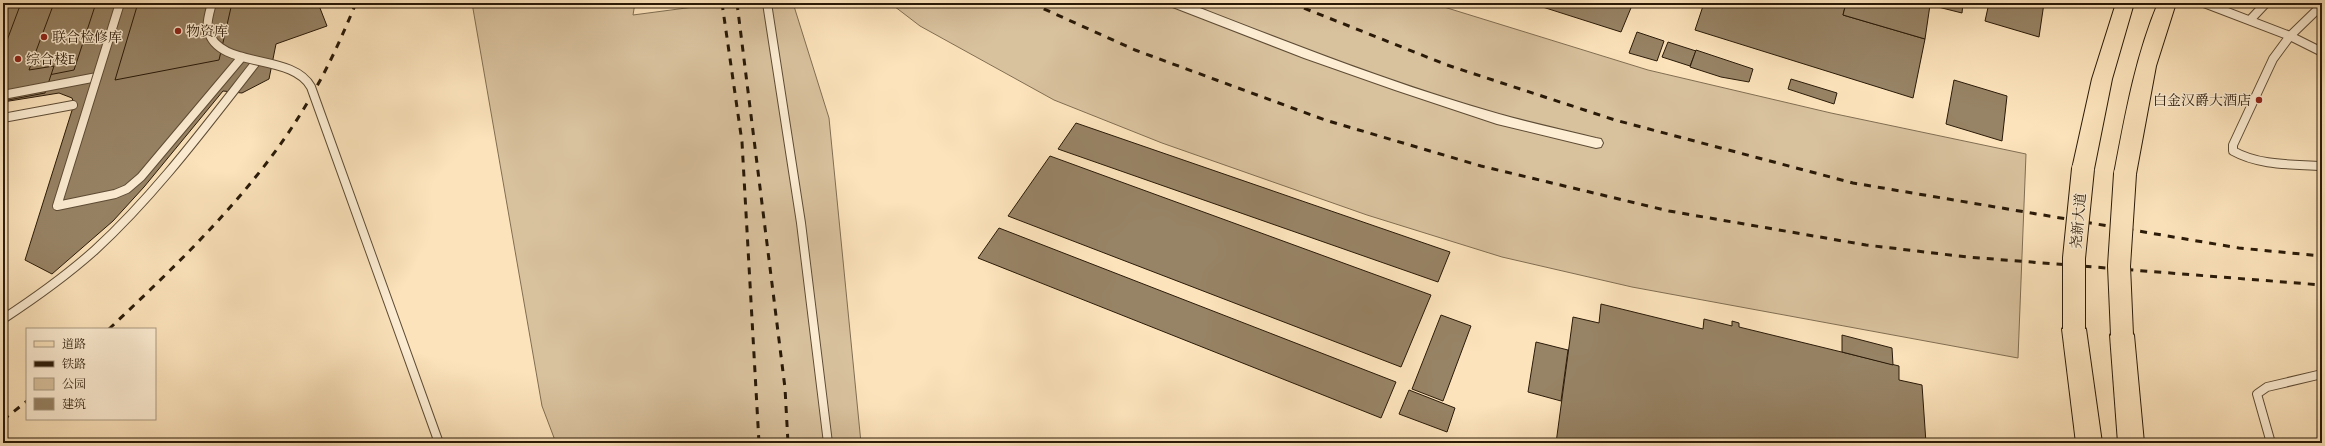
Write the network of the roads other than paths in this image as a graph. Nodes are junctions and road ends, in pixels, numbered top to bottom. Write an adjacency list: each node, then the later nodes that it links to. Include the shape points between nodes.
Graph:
1 (120, 3): 15 (lane, bridge)
2 (212, 3): 13 (lane, bridge, via 208,32 213,42)
3 (767, 3): 24 (lane, via 789,133 821,370)
4 (1175, 3): 19 (street, via 1400,87 1497,119)
5 (2125, 3): 25 (main road, 尧新大道, bridge, via 2102,79 2083,169 2074,258 2074,329)
6 (2166, 3): 26 (main road, bridge, via 2139,88 2125,174 2119,266)
7 (2204, 3): 10 (lane)
8 (2266, 3): 10 (lane)
9 (2322, 5): 11 (lane)
10 (2250, 20): 11 (lane)
11 (2290, 36): 12 (lane); 20 (lane, via 2273,59 2233,145 2233,151 2255,160)
12 (2322, 52)
13 (242, 57): 14 (lane, bridge); 15 (lane, bridge, via 141,176 126,189 115,194 57,206)
14 (257, 61): 21 (lane, via 158,184 123,223 48,288); 23 (lane, bridge, via 297,72 306,77 311,87)
15 (97, 78): 16 (lane)
16 (3, 95)
17 (73, 105): 18 (lane)
18 (3, 118)
19 (1596, 143)
20 (2322, 166)
21 (3, 319)
22 (2322, 374): 27 (lane, via 2266,387 2256,394)
23 (439, 443)
24 (828, 443)
25 (2089, 443)
26 (2130, 443)
27 (2271, 443)

